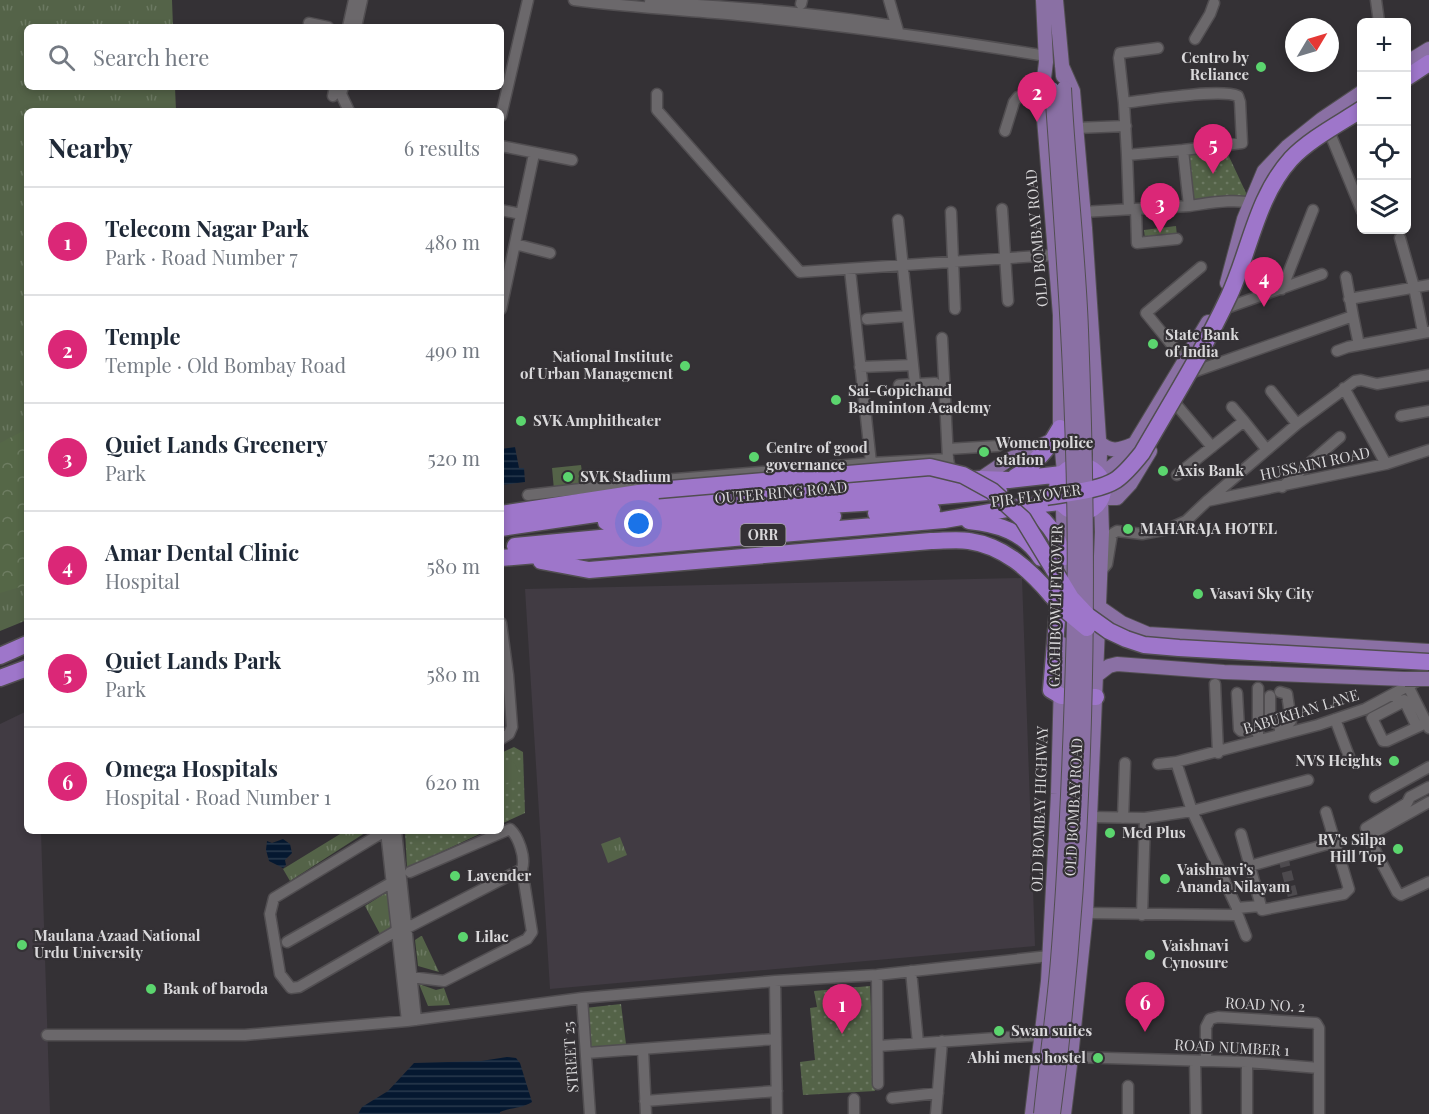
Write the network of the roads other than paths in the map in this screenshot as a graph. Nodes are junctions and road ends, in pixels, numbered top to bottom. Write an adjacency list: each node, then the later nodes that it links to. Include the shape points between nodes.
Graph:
1 (354, 0): 15 (street)
2 (362, 0): 16 (street)
3 (528, 0): 27 (street)
4 (574, 0): 10 (street)
5 (629, 0): 17 (street, via 816,15)
6 (889, 0): 17 (street)
7 (1043, 0): 21 (main road)
8 (1056, 0): 25 (main road, GACHIBOWLI FLYOVER)
9 (1376, 0): 12 (street)
10 (604, 2): 17 (street)
11 (1214, 3): 18 (street)
12 (1378, 18)
13 (309, 23): 14 (street)
14 (314, 24)
15 (349, 24)
16 (357, 24)
17 (898, 30): 21 (street)
18 (1194, 39)
19 (1158, 48): 37 (street, via 1120,53)
20 (1429, 49): 23 (main road)
21 (1042, 53): 34 (main road, GACHIBOWLI FLYOVER)
22 (1429, 56): 26 (highway)
23 (1411, 60)
24 (1429, 63): 29 (highway)
25 (1062, 66): 34 (main road, GACHIBOWLI FLYOVER); 44 (main road, via 1073,91)
26 (1411, 67)
27 (506, 70): 31 (street)
28 (1429, 70): 30 (main road)
29 (1411, 75)
30 (1411, 83)
31 (504, 88)
32 (342, 90): 39 (street)
33 (504, 90): 40 (street)
34 (1053, 91): 45 (street, via 1018,98); 68 (main road, OLD BOMBAY ROAD); 230 (main road, GACHIBOWLI FLYOVER, bridge, via 1069,322 1074,624 1060,919); 231 (main road, GACHIBOWLI FLYOVER, bridge, via 1081,331 1085,629 1073,918)
35 (657, 94): 73 (street, via 657,110 800,272)
36 (1357, 95): 53 (main road, via 1287,147 1264,171)
37 (1124, 103): 43 (street); 48 (street, via 1199,95 1238,96 1242,143)
38 (1357, 103): 134 (highway, PJR FLYOVER, bridge, via 1300,143 1269,173 1248,219 1237,261 1177,381 1130,459 1108,475 1048,486)
39 (348, 108)
40 (502, 108)
41 (1357, 112): 135 (highway, PJR FLYOVER, bridge, via 1292,158 1274,181 1215,325 1143,453 1114,481 1046,496 934,510)
42 (1357, 119): 46 (main road)
43 (1126, 126): 44 (street); 50 (street)
44 (1076, 128): 61 (main road)
45 (1005, 131)
46 (1331, 136): 52 (street); 55 (main road, via 1298,161 1279,183)
47 (504, 147): 49 (street)
48 (1183, 150): 50 (street); 54 (street)
49 (534, 153): 51 (street); 62 (street)
50 (1127, 155): 57 (street)
51 (572, 160)
52 (1357, 199)
53 (1250, 202): 54 (street); 55 (street); 95 (main road, via 1224,289)
54 (1189, 206): 57 (street)
55 (1266, 207): 82 (main road)
56 (1002, 209): 69 (street)
57 (1133, 209): 61 (street); 65 (street, via 1137,243)
58 (1312, 210): 79 (street)
59 (504, 211): 62 (street)
60 (951, 212): 70 (street)
61 (1083, 212): 91 (main road)
62 (521, 214): 66 (street)
63 (898, 220): 71 (street)
64 (1400, 238): 78 (street)
65 (1177, 239)
66 (515, 244): 67 (street); 76 (street)
67 (549, 253)
68 (1054, 255): 69 (street); 92 (main road, OLD BOMBAY ROAD)
69 (1005, 259): 70 (street); 81 (street)
70 (953, 261): 71 (street); 83 (street)
71 (903, 265): 73 (street); 84 (street)
72 (1201, 267): 95 (street, via 1146,313)
73 (850, 270): 94 (street)
74 (1322, 274): 79 (street)
75 (1346, 277): 80 (street)
76 (504, 278)
77 (1429, 285): 78 (street)
78 (1414, 287): 80 (street); 87 (street)
79 (1282, 289): 82 (street)
80 (1349, 300): 85 (street)
81 (1008, 301)
82 (1229, 307): 95 (main road)
83 (955, 309)
84 (908, 316): 86 (street); 93 (street)
85 (1353, 316): 89 (street); 95 (street)
86 (867, 319)
87 (1426, 332): 89 (street)
88 (942, 338): 116 (street)
89 (1359, 345): 90 (street)
90 (1337, 351)
91 (1093, 362): 92 (main road); 110 (main road)
92 (1062, 364): 108 (main road, OLD BOMBAY ROAD)
93 (913, 365): 94 (street); 98 (street)
94 (860, 367): 117 (street)
95 (1189, 367): 102 (main road); 111 (main road)
96 (1429, 375): 100 (street, via 1377,384 1361,380)
97 (935, 383): 98 (street)
98 (915, 384): 99 (street)
99 (899, 385)
100 (1344, 388): 107 (street); 118 (street)
101 (1271, 391): 107 (street)
102 (1175, 403): 113 (street); 127 (main road, via 1130,484 1117,498)
103 (1232, 407): 106 (street)
104 (1429, 411): 105 (street)
105 (1401, 416)
106 (1244, 421): 113 (street); 114 (street)
107 (1297, 424): 114 (street)
108 (1058, 434): 119 (main road, OLD BOMBAY ROAD); 122 (main road); 123 (highway, via 1034,463)
109 (1340, 437): 125 (street)
110 (1099, 442): 111 (main road, via 1106,449 1115,450); 120 (main road)
111 (1136, 443): 120 (main road)
112 (998, 446): 116 (street)
113 (1212, 447): 121 (street)
114 (1267, 450): 128 (street)
115 (1429, 450): 118 (street, HUSSAINI ROAD)
116 (948, 454): 117 (street); 124 (street)
117 (871, 463): 126 (street)
118 (1386, 464): 125 (street, HUSSAINI ROAD)
119 (1063, 474): 120 (highway, via 1080,466); 123 (highway, OUTER RING ROAD); 129 (highway, via 1057,488)
120 (1099, 475): 127 (highway, via 1104,488)
121 (1177, 475)
122 (980, 479): 123 (highway, OUTER RING ROAD); 124 (highway, OUTER RING ROAD)
123 (1009, 480)
124 (953, 482): 133 (highway, OUTER RING ROAD, via 664,504)
125 (1282, 487): 128 (street, HUSSAINI ROAD)
126 (528, 495)
127 (1102, 500): 129 (highway, via 1081,513); 139 (main road, OLD BOMBAY ROAD)
128 (1206, 502): 139 (street, via 1186,521 1168,529 1112,534 1107,564)
129 (1062, 503): 130 (highway, ORR); 137 (main road, OLD BOMBAY HIGHWAY)
130 (1024, 506): 132 (highway, ORR); 137 (highway, via 1049,525)
131 (504, 514): 144 (highway, bridge, via 658,490 930,467 963,475 992,491 1023,519 1071,598 1088,616 1126,639 1179,648)
132 (944, 520): 136 (highway, ORR); 155 (highway, via 999,526 1016,533 1039,554 1048,568 1058,609 1052,690)
133 (504, 528)
134 (504, 535)
135 (504, 547)
136 (520, 556): 138 (highway, ORR); 146 (highway, bridge, via 589,570 968,541 996,549 1023,565 1091,631 1134,652 1316,666)
137 (1064, 557): 155 (main road, OLD BOMBAY HIGHWAY)
138 (504, 558)
139 (1101, 572): 140 (main road, OLD BOMBAY ROAD)
140 (1099, 608): 142 (main road, via 1148,633); 147 (main road, OLD BOMBAY ROAD)
141 (24, 645): 143 (highway)
142 (1429, 651)
143 (0, 656)
144 (1429, 662)
145 (24, 669): 150 (highway)
146 (1429, 669)
147 (1096, 676): 151 (main road, via 1117,664); 157 (main road, OLD BOMBAY ROAD)
148 (505, 677): 162 (street, via 512,727)
149 (1429, 677): 151 (main road, bridge)
150 (0, 678)
151 (1407, 683): 156 (street, BABUKHAN LANE); 159 (street)
152 (1215, 684): 164 (street)
153 (1258, 688): 160 (street)
154 (1237, 693): 160 (street, via 1240,731)
155 (1061, 696): 157 (highway); 198 (main road, OLD BOMBAY HIGHWAY)
156 (1400, 696): 158 (street, BABUKHAN LANE); 159 (street); 159 (street, via 1400,704 1372,717 1382,740)
157 (1096, 697): 176 (main road, OLD BOMBAY ROAD)
158 (1335, 719): 161 (street, BABUKHAN LANE); 165 (street)
159 (1424, 726)
160 (1258, 728): 163 (street)
161 (1280, 730): 161 (street, via 1291,721 1287,694 1275,694 1270,721); 163 (street, BABUKHAN LANE)
162 (504, 737)
163 (1260, 741): 164 (street, BABUKHAN LANE)
164 (1218, 753): 166 (street, BABUKHAN LANE)
165 (1350, 759)
166 (1176, 762): 168 (street, BABUKHAN LANE); 174 (street)
167 (1125, 763): 177 (street)
168 (1158, 764)
169 (1429, 768): 172 (street)
170 (1308, 780): 174 (street)
171 (1429, 787): 179 (street)
172 (1375, 797)
173 (1429, 802): 190 (street, via 1369,839 1401,895)
174 (1192, 811): 178 (street); 192 (street)
175 (1326, 812): 186 (street)
176 (1091, 817): 177 (street); 193 (main road, OLD BOMBAY ROAD)
177 (1123, 818): 178 (street)
178 (1145, 818): 194 (street)
179 (1366, 828)
180 (504, 832): 188 (street, via 513,832 524,859)
181 (381, 834): 195 (street, via 274,898 270,914 280,974 291,988 299,987)
182 (387, 834): 189 (street)
183 (396, 834): 189 (street)
184 (499, 834): 189 (street)
185 (1241, 834): 187 (street)
186 (1335, 842): 187 (street); 191 (street, via 1348,892 1264,910)
187 (1250, 866): 191 (street)
188 (522, 868): 195 (street); 201 (street, via 531,936 444,981)
189 (401, 877): 195 (street); 197 (street)
190 (1429, 882)
191 (1260, 903): 192 (street)
192 (1240, 910): 194 (street, via 1233,915); 196 (street)
193 (1086, 913): 194 (street); 213 (main road, OLD BOMBAY ROAD)
194 (1142, 915)
195 (402, 929): 201 (street)
196 (1246, 936)
197 (287, 942)
198 (1049, 956): 199 (street); 206 (main road, OLD BOMBAY HIGHWAY)
199 (911, 971): 200 (street); 209 (street)
200 (877, 975): 202 (street); 210 (street)
201 (406, 976): 204 (street)
202 (775, 981): 203 (street); 207 (street)
203 (582, 998): 204 (street); 212 (street, STREET 25)
204 (411, 1021): 205 (street, via 245,1035)
205 (47, 1035)
206 (1042, 1035): 208 (street); 229 (main road, OLD BOMBAY HIGHWAY)
207 (776, 1039): 211 (street); 219 (street)
208 (942, 1041): 209 (street); 220 (street)
209 (918, 1043): 210 (street)
210 (878, 1046): 217 (street)
211 (643, 1049): 212 (street); 223 (street)
212 (586, 1053): 224 (street, STREET 25)
213 (1071, 1057): 214 (street, ROAD NUMBER 1); 232 (main road, OLD BOMBAY ROAD)
214 (1201, 1061): 215 (street, ROAD NUMBER 1); 216 (street, ROAD NO. 2, via 1210,1019 1311,1022 1319,1028); 234 (street)
215 (1247, 1062): 216 (street, ROAD NUMBER 1); 235 (street)
216 (1319, 1068): 236 (street)
217 (878, 1084)
218 (1128, 1086): 233 (street)
219 (777, 1091): 223 (street); 226 (street)
220 (938, 1093): 221 (street); 228 (street)
221 (892, 1098)
222 (854, 1099): 227 (street)
223 (645, 1101): 225 (street)
224 (590, 1114)
225 (646, 1114)
226 (777, 1114)
227 (854, 1114)
228 (936, 1114)
229 (1032, 1114)
230 (1041, 1114)
231 (1053, 1114)
232 (1064, 1114)
233 (1128, 1114)
234 (1196, 1114)
235 (1246, 1114)
236 (1318, 1114)

